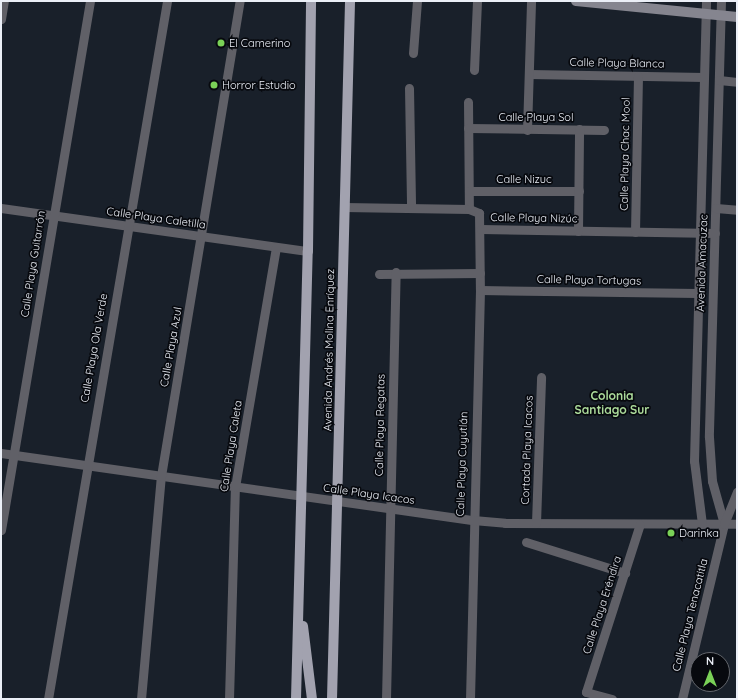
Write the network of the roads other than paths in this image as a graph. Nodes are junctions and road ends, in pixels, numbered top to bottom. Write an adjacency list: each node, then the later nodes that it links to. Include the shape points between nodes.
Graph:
1 (4, 1): 18 (street)
2 (90, 1): 40 (street, Calle Playa Guitarrón)
3 (167, 1): 41 (street, Calle Playa Ola Verde)
4 (240, 1): 47 (street, Calle Playa Azul)
5 (311, 1): 49 (main road)
6 (350, 1): 34 (main road, Avenida Andrés Molina Enríquez)
7 (416, 1): 19 (street)
8 (477, 1): 20 (street)
9 (531, 1): 21 (street)
10 (576, 1): 11 (street)
11 (579, 1): 14 (street)
12 (706, 1): 15 (street, Avenida Amacuzac)
13 (721, 1): 16 (street, Avenida Amacuzac)
14 (645, 4): 15 (street)
15 (705, 14): 16 (street); 23 (street, Avenida Amacuzac)
16 (721, 15): 17 (street); 24 (street, Avenida Amacuzac)
17 (737, 17)
18 (1, 19)
19 (413, 52)
20 (474, 70)
21 (528, 74): 22 (street, Calle Playa Blanca); 30 (street)
22 (638, 76): 23 (street, Calle Playa Blanca); 44 (street, Calle Playa Chac Mool)
23 (704, 77): 45 (street, Avenida Amacuzac)
24 (719, 80): 25 (street); 37 (street, Avenida Amacuzac)
25 (737, 82)
26 (410, 88): 36 (street)
27 (468, 102): 28 (street)
28 (468, 128): 30 (street, Calle Playa Sol); 32 (street)
29 (579, 129): 30 (street, Calle Playa Sol); 31 (street, Calle Playa Sol); 33 (street)
30 (527, 130)
31 (604, 130)
32 (469, 191): 33 (street, Calle Nizuc); 38 (street)
33 (579, 191): 43 (street)
34 (344, 207): 36 (street); 63 (main road, Avenida Andrés Molina Enríquez)
35 (1, 208): 40 (street, Calle Playa Caletilla)
36 (411, 208): 38 (street)
37 (716, 208): 39 (street); 46 (street, Avenida Amacuzac)
38 (469, 209): 42 (street, Calle Playa Nizúc, via 479,213)
39 (737, 210)
40 (53, 215): 41 (street, Calle Playa Caletilla); 57 (street, Calle Playa Guitarrón)
41 (128, 226): 47 (street, Calle Playa Caletilla); 58 (street, Calle Playa Ola Verde)
42 (481, 229): 43 (street, Calle Playa Nizúc); 51 (street, Calle Playa Cuyutlán)
43 (578, 231): 44 (street, Calle Playa Nizúc)
44 (636, 232): 45 (street, Calle Playa Nizúc)
45 (698, 233): 46 (street, Calle Playa Nizúc); 54 (street, Avenida Amacuzac)
46 (715, 233): 69 (street, Avenida Amacuzac, via 709,460 716,502)
47 (202, 237): 48 (street, Calle Playa Caletilla); 59 (street, Calle Playa Azul)
48 (276, 247): 49 (street, Calle Playa Caletilla); 60 (street, Calle Playa Caleta)
49 (308, 251): 62 (main road)
50 (396, 272): 51 (street); 52 (street); 64 (street, Calle Playa Regatas)
51 (480, 272): 53 (street, Calle Playa Cuyutlán)
52 (379, 274)
53 (480, 290): 54 (street, Calle Playa Tortugas); 65 (street, Calle Playa Cuyutlán)
54 (698, 294): 68 (street, Avenida Amacuzac, via 694,462)
55 (541, 377): 66 (street, Cortada Playa Icacos)
56 (1, 453): 57 (street, Calle Playa Icacos)
57 (14, 455): 58 (street, Calle Playa Icacos); 71 (street, Calle Playa Guitarrón)
58 (86, 464): 59 (street, Calle Playa Icacos); 75 (street, Calle Playa Ola Verde)
59 (161, 476): 60 (street, Calle Playa Icacos); 76 (street, Calle Playa Azul)
60 (235, 487): 62 (street, Calle Playa Icacos); 77 (street, Calle Playa Caleta)
61 (737, 491): 69 (street, Calle Playa Tenacatitla)
62 (301, 497): 63 (street, Calle Playa Icacos); 74 (main road)
63 (337, 502): 64 (street, Calle Playa Icacos); 80 (main road, Avenida Andrés Molina Enríquez)
64 (390, 509): 65 (street, Calle Playa Icacos); 81 (street, Calle Playa Regatas)
65 (473, 520): 66 (street, Calle Playa Icacos); 82 (street, Calle Playa Cuyutlán)
66 (536, 523): 67 (street, Calle Playa Icacos)
67 (640, 524): 68 (street, Calle Playa Icacos); 73 (street, Calle Playa Eréndira)
68 (702, 524): 69 (street, Calle Playa Icacos)
69 (724, 524): 70 (street, Calle Playa Icacos); 84 (street, Calle Playa Tenacatitla)
70 (737, 524)
71 (1, 530)
72 (526, 542): 73 (street)
73 (625, 573): 83 (street, Calle Playa Eréndira, via 586,692)
74 (299, 591): 78 (main road); 79 (main road)
75 (48, 699)
76 (141, 699)
77 (229, 699)
78 (296, 699)
79 (312, 699)
80 (332, 699)
81 (386, 699)
82 (470, 699)
83 (612, 699)
84 (682, 699)

